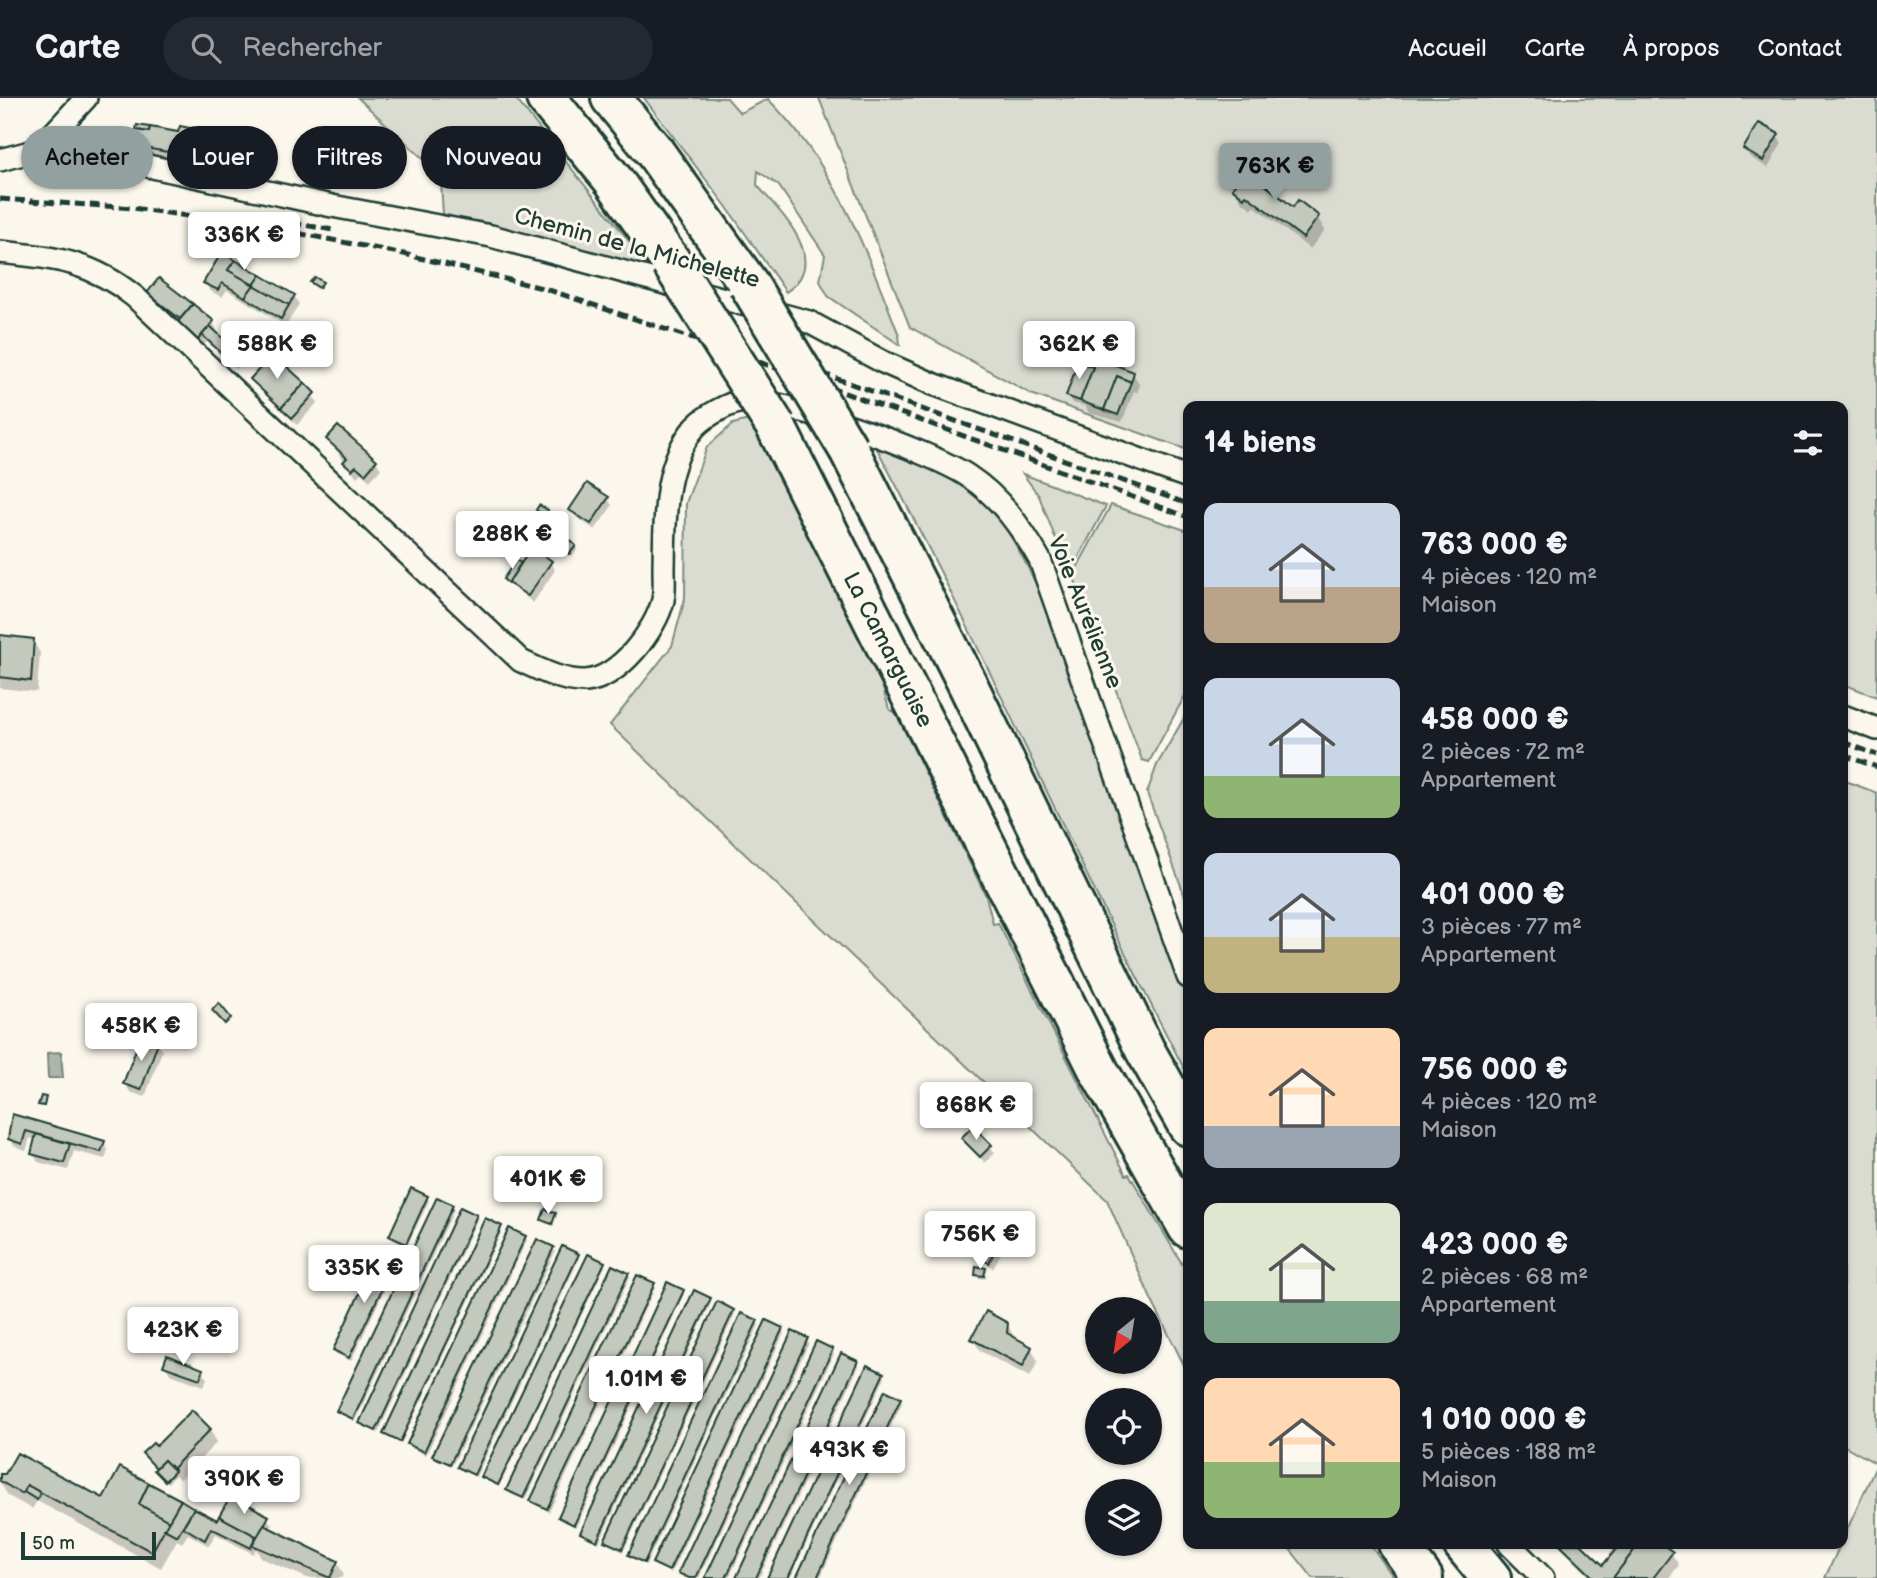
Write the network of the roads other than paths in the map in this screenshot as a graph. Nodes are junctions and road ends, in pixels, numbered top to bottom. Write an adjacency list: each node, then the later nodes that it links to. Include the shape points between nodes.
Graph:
1 (86, 98): 4 (street)
2 (545, 98): 14 (highway, La Camarguaise, bridge, via 614,181 671,262 776,427 1099,1071)
3 (611, 98): 13 (highway, bridge, via 748,283 849,450 1145,1050)
4 (59, 126)
5 (21, 153): 6 (street)
6 (0, 160)
7 (153, 167): 9 (street, Chemin de la Michelette, via 491,236 809,322 933,384)
8 (0, 252): 12 (street, Voie Aurélienne, via 73,261 110,276 521,661 558,677 588,681 624,663 653,625 663,599 665,502 678,453 697,426 723,408 742,401 769,403 877,435 967,475 999,501 1040,560)
9 (1183, 475)
10 (1848, 718): 11 (street)
11 (1877, 729)
12 (1183, 964)
13 (1183, 1117)
14 (1183, 1219)
15 (1402, 1549): 18 (highway)
16 (1468, 1549): 19 (highway)
17 (1514, 1549): 20 (street)
18 (1423, 1578)
19 (1491, 1578)
20 (1543, 1578)

